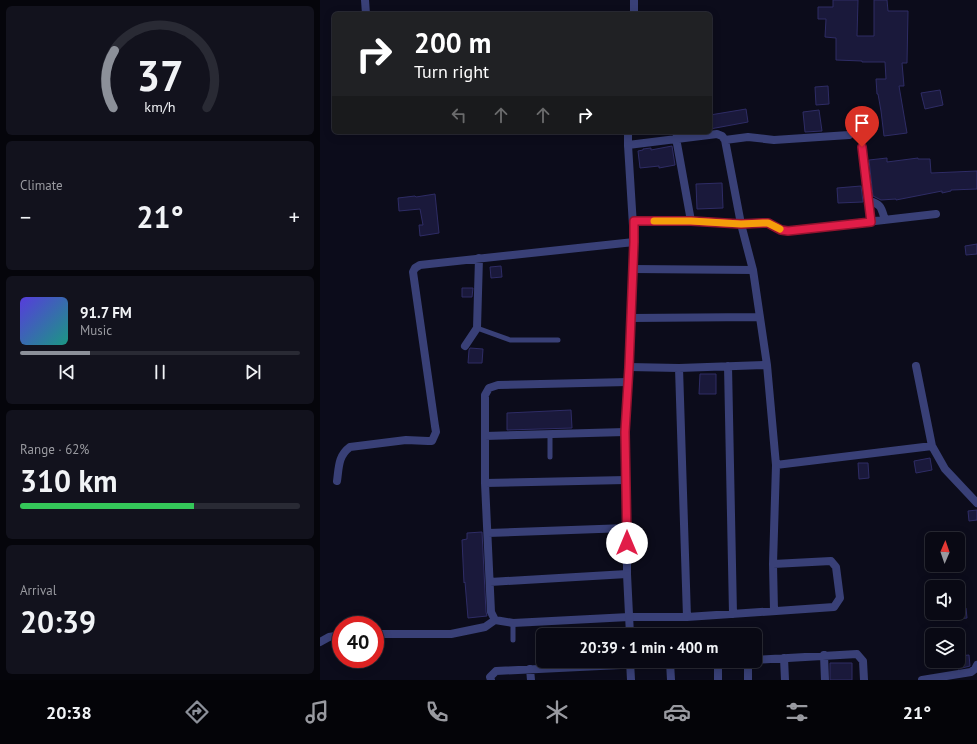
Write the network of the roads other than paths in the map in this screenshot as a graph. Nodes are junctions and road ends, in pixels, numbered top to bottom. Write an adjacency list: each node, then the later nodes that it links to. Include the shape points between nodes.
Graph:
1 (365, 0): 3 (street)
2 (634, 0): 4 (street)
3 (366, 12)
4 (634, 12)
5 (628, 134): 9 (street)
6 (849, 135): 8 (street, via 774,140 748,137)
7 (676, 138): 8 (street, via 717,134); 9 (street); 15 (street)
8 (725, 140): 17 (street)
9 (628, 145): 14 (street)
10 (862, 147): 11 (street)
11 (868, 200): 13 (street, via 881,206); 16 (street)
12 (936, 214): 13 (street)
13 (885, 220): 16 (street)
14 (634, 221): 15 (street); 18 (street)
15 (691, 221): 17 (street)
16 (871, 222): 17 (street, via 788,231 768,223)
17 (741, 224): 21 (street)
18 (634, 242): 19 (street); 20 (street)
19 (479, 258): 24 (street); 40 (street, via 420,265 413,272 435,426 432,441 406,440 350,447 339,461)
20 (633, 269): 21 (street); 23 (street)
21 (753, 270): 22 (street)
22 (760, 317): 23 (street); 27 (street)
23 (631, 318): 30 (street)
24 (477, 328): 25 (lane, via 510,340); 26 (street)
25 (558, 340)
26 (465, 346)
27 (767, 365): 28 (street); 38 (street)
28 (728, 366): 31 (street); 49 (street)
29 (916, 366): 36 (street)
30 (629, 367): 31 (street); 32 (street)
31 (679, 368): 51 (street)
32 (628, 382): 33 (street); 35 (street, via 498,385 489,388 486,395)
33 (625, 432): 34 (street); 39 (street)
34 (550, 434): 35 (street); 37 (lane)
35 (485, 436): 41 (street)
36 (932, 446): 38 (street); 42 (street, via 944,469)
37 (550, 457)
38 (776, 465): 45 (street)
39 (626, 480): 41 (street); 43 (street)
40 (337, 481)
41 (485, 483): 44 (street)
42 (977, 503)
43 (627, 528): 44 (street); 46 (street)
44 (488, 533): 47 (street)
45 (773, 564): 48 (street); 48 (street, via 830,561 836,567 840,598 834,606)
46 (627, 574): 47 (street); 50 (street)
47 (490, 582): 52 (street, via 491,612)
48 (774, 611): 49 (street)
49 (734, 614): 51 (street)
50 (629, 617): 51 (street); 53 (street); 54 (street)
51 (687, 617)
52 (495, 620): 53 (street); 55 (street, via 485,627 451,634)
53 (513, 623): 57 (lane)
54 (630, 628)
55 (384, 634)
56 (332, 636): 58 (street)
57 (513, 640)
58 (320, 642)
59 (824, 655): 60 (street); 76 (street); 77 (street, via 857,654 863,661)
60 (784, 658): 61 (street); 75 (street)
61 (762, 660)
62 (977, 666): 78 (street, via 971,672)
63 (544, 668): 68 (street)
64 (630, 668): 71 (street)
65 (670, 668): 72 (street)
66 (718, 668): 73 (street)
67 (748, 668): 74 (street)
68 (530, 669): 69 (street, via 496,671); 70 (street)
69 (490, 680)
70 (531, 680)
71 (631, 680)
72 (671, 680)
73 (718, 680)
74 (748, 680)
75 (785, 680)
76 (825, 680)
77 (864, 680)
78 (922, 680)

